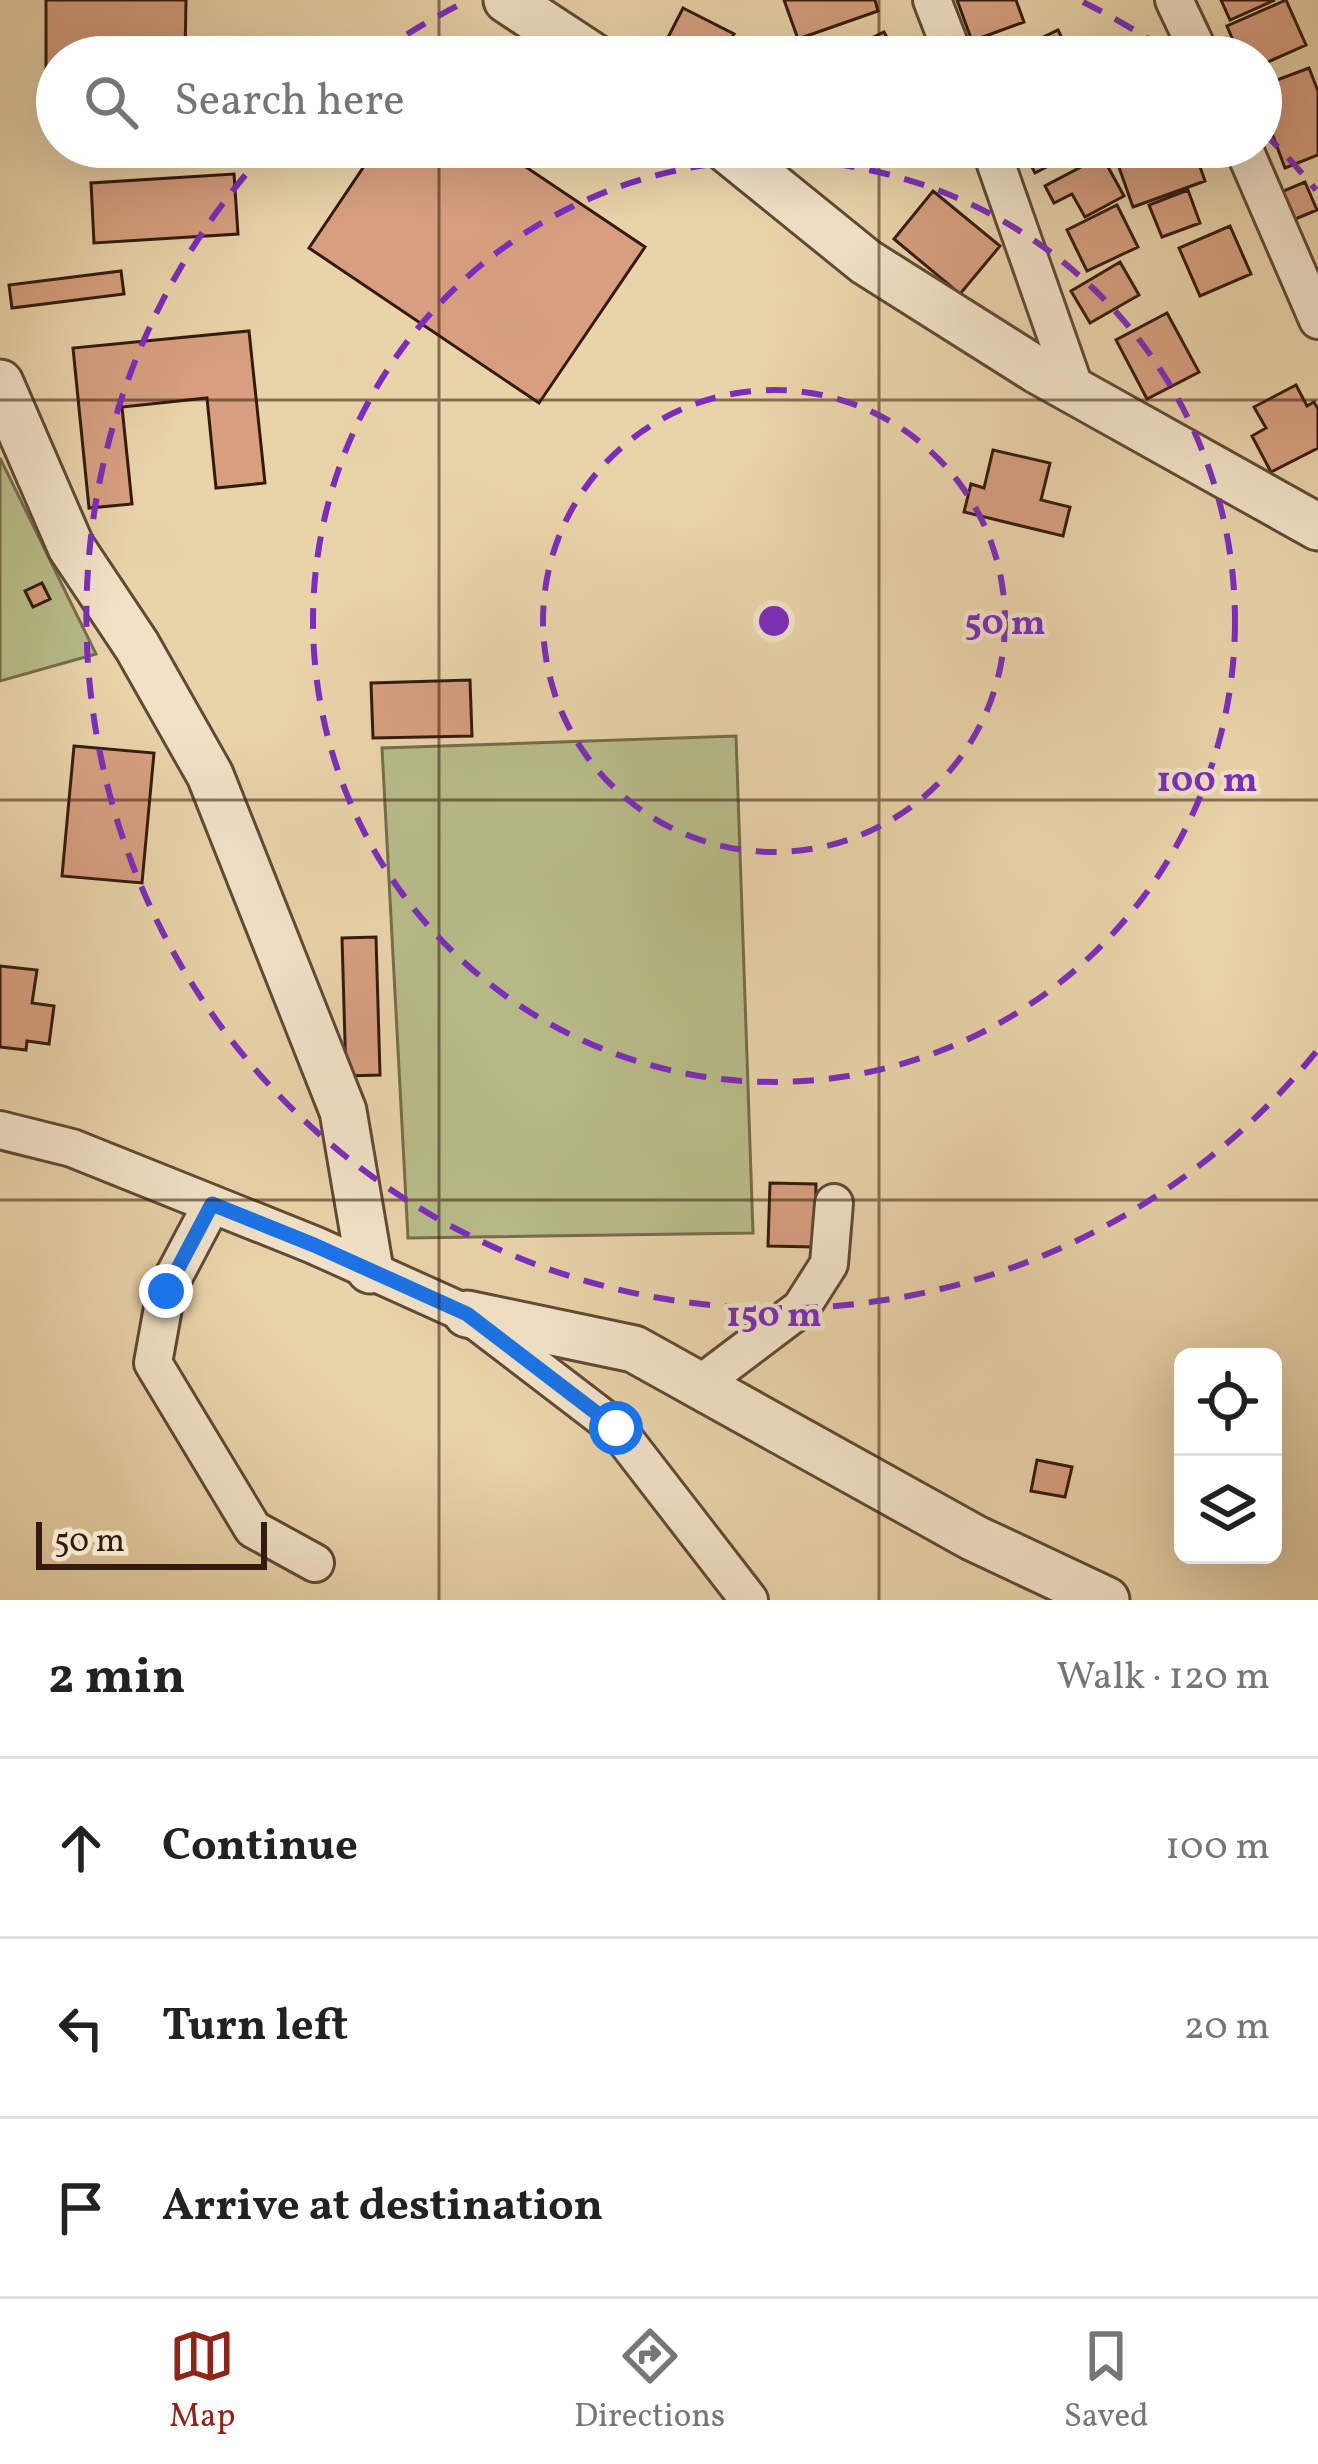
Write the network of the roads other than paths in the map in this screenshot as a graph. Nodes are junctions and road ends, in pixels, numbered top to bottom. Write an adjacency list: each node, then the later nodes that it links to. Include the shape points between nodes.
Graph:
1 (507, 0): 4 (street)
2 (932, 0): 5 (street)
3 (1174, 0): 6 (street)
4 (563, 36)
5 (946, 36)
6 (1191, 36)
7 (750, 168): 12 (street, via 866,262)
8 (997, 168): 12 (street)
9 (1252, 168): 10 (street)
10 (1318, 320)
11 (0, 383): 17 (street, via 71,547 210,775 343,1111)
12 (1076, 392): 13 (street)
13 (1318, 527)
14 (0, 1130): 16 (street, via 72,1148)
15 (834, 1203): 19 (street, via 829,1264 801,1308)
16 (212, 1204): 17 (street); 20 (street, via 166,1291 153,1363 254,1529)
17 (370, 1270): 18 (street)
18 (467, 1314): 19 (street, via 634,1349); 21 (street, via 616,1428)
19 (699, 1384): 22 (street, via 974,1538)
20 (315, 1563)
21 (749, 1600)
22 (1106, 1600)

